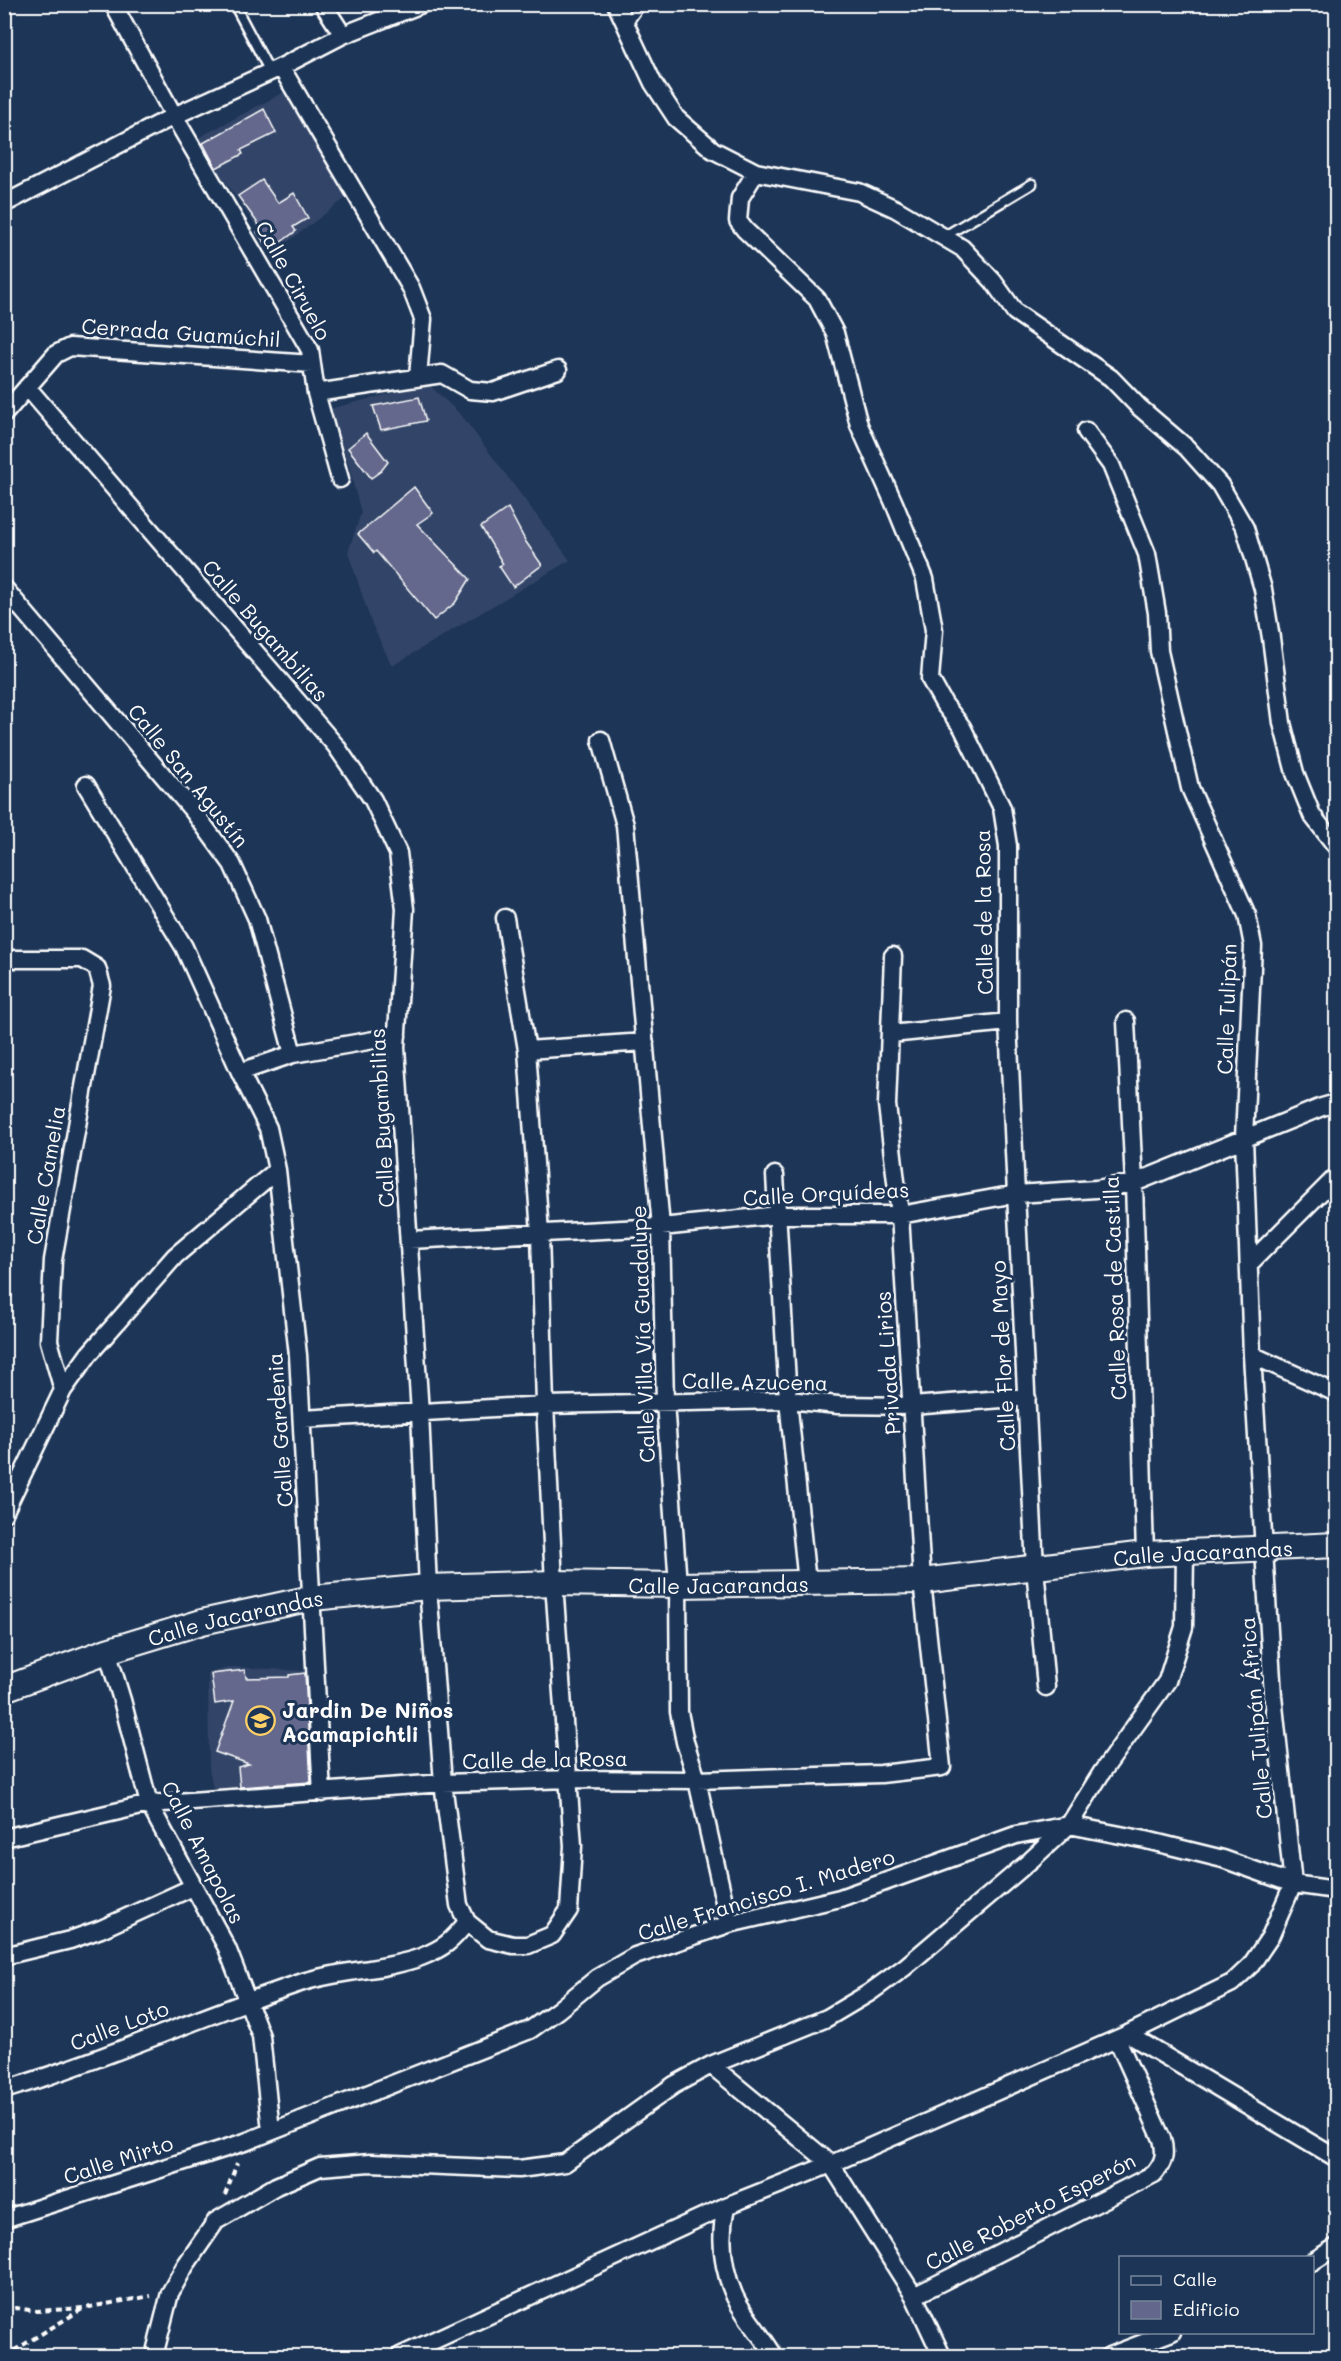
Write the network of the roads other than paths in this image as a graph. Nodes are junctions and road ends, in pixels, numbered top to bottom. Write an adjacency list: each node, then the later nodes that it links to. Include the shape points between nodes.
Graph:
1 (113, 4): 10 (street, Calle Ciruelo)
2 (234, 4): 9 (lane)
3 (323, 4): 8 (street)
4 (422, 4): 8 (street)
5 (616, 4): 7 (street)
6 (641, 4): 7 (lane)
7 (626, 25): 11 (street, via 653,84 676,118 713,150)
8 (343, 35): 9 (street)
9 (275, 70): 10 (street); 17 (street, via 411,288 423,320)
10 (174, 116): 13 (street); 15 (street, Calle Ciruelo, via 310,350)
11 (756, 172): 14 (street, via 859,192); 30 (street, Calle de la Rosa, via 741,198 738,221 817,299 835,333 860,425 925,579 934,630 930,679 962,727 1002,808 1008,846)
12 (1032, 184): 14 (lane)
13 (5, 202)
14 (943, 237): 26 (street, via 962,248 1015,312 1111,378 1187,448 1220,485 1245,528 1263,589 1282,723 1294,773 1312,815)
15 (312, 364): 18 (street, Cerrada Guamúchil, via 70,347 56,354); 19 (street, Calle Ciruelo)
16 (558, 370): 17 (street, via 493,392 470,390 442,374)
17 (418, 377): 19 (street)
18 (27, 387): 20 (street, Cerrada Guamúchil); 33 (street, Calle Bugambilias, via 336,746 373,800 398,853 405,909)
19 (315, 393): 22 (street, Calle Ciruelo)
20 (4, 414)
21 (1086, 431): 39 (street, Calle Tulipán, via 1111,465 1147,554 1159,651 1190,788 1247,915 1253,946)
22 (340, 479)
23 (4, 588): 36 (street, Calle San Agustín, via 194,812 232,864 256,919)
24 (601, 740): 34 (street, Calle Villa Vía Guadalupe, via 625,825)
25 (87, 785): 37 (street, Calle Gardenia, via 184,947)
26 (1336, 846)
27 (505, 918): 35 (street)
28 (893, 956): 32 (street, Privada Lirios)
29 (4, 959): 52 (street, Calle Camelia, via 82,959 97,968 102,986 53,1260 49,1341)
30 (1008, 1022): 32 (street); 44 (street, Calle Flor de Mayo)
31 (1126, 1022): 43 (street, Calle Rosa de Castilla)
32 (891, 1034): 46 (street, Privada Lirios, via 887,1105)
33 (397, 1036): 36 (street); 49 (street, Calle Bugambilias)
34 (645, 1042): 35 (street); 47 (street, Calle Villa Vía Guadalupe)
35 (527, 1050): 48 (street)
36 (292, 1054): 37 (street)
37 (240, 1072): 40 (street, Calle Gardenia, via 268,1128)
38 (1336, 1103): 39 (street, Calle Orquídeas)
39 (1244, 1138): 43 (street, Calle Orquídeas); 50 (street, Calle Tulipán)
40 (277, 1170): 52 (street, via 175,1256 88,1354); 60 (street, Calle Gardenia)
41 (775, 1175): 45 (street)
42 (1336, 1177): 50 (street)
43 (1134, 1183): 44 (street, Calle Orquídeas); 65 (street, Calle Rosa de Castilla)
44 (1016, 1194): 46 (street, Calle Orquídeas); 54 (street, Calle Flor de Mayo)
45 (778, 1215): 46 (street, Calle Orquídeas); 47 (street, Calle Orquídeas); 55 (street)
46 (900, 1215): 58 (street, Privada Lirios)
47 (661, 1227): 48 (street, Calle Orquídeas); 56 (street, Calle Villa Vía Guadalupe)
48 (540, 1233): 49 (street, Calle Orquídeas); 57 (street)
49 (409, 1240): 59 (street, Calle Bugambilias)
50 (1249, 1264): 51 (street, Calle Tulipán)
51 (1252, 1355): 53 (street); 63 (street, Calle Tulipán)
52 (63, 1390): 61 (street)
53 (1336, 1393)
54 (1027, 1397): 58 (street, Calle Azucena); 66 (street, Calle Flor de Mayo)
55 (788, 1400): 56 (street, Calle Azucena); 58 (street, Calle Azucena); 69 (street)
56 (665, 1402): 57 (street, Calle Azucena); 70 (street, Calle Villa Vía Guadalupe)
57 (545, 1405): 59 (street, Calle Azucena); 68 (street)
58 (912, 1406): 67 (street, Privada Lirios)
59 (420, 1413): 60 (street, Calle Azucena); 71 (street, Calle Bugambilias)
60 (302, 1419): 72 (street, Calle Gardenia)
61 (4, 1513)
62 (1336, 1545): 63 (street, Calle Jacarandas)
63 (1264, 1549): 64 (street, Calle Jacarandas); 84 (street, Calle Tulipán África, via 1273,1696)
64 (1185, 1552): 65 (street, Calle Jacarandas); 82 (street, via 1184,1627 1167,1682)
65 (1145, 1554): 66 (street, Calle Jacarandas)
66 (1035, 1568): 67 (street, Calle Jacarandas); 74 (street, Calle Flor de Mayo)
67 (922, 1581): 69 (street, Calle Jacarandas); 76 (street, Privada Lirios)
68 (554, 1583): 70 (street, Calle Jacarandas); 71 (street, Calle Jacarandas); 77 (street)
69 (807, 1583): 70 (street, Calle Jacarandas)
70 (678, 1585): 78 (street, Calle Villa Vía Guadalupe, via 679,1712)
71 (428, 1587): 72 (street, Calle Jacarandas); 79 (street, Calle Bugambilias)
72 (312, 1598): 73 (street, Calle Jacarandas, via 202,1622); 80 (street, Calle Gardenia)
73 (107, 1651): 75 (street, Calle Jacarandas); 81 (street, Calle Amapolas)
74 (1046, 1687)
75 (4, 1689)
76 (942, 1767): 78 (street, Calle de la Rosa, via 881,1774)
77 (570, 1779): 78 (street, Calle de la Rosa); 79 (street, Calle de la Rosa); 87 (street, via 573,1846 569,1910 552,1935 528,1945 513,1945 488,1939)
78 (697, 1780): 88 (street, Calle Villa Vía Guadalupe)
79 (443, 1783): 80 (street, Calle de la Rosa); 87 (street, Calle Bugambilias, via 459,1905)
80 (322, 1793): 81 (street, Calle de la Rosa)
81 (149, 1804): 83 (street, Calle de la Rosa); 85 (street, Calle Amapolas)
82 (1069, 1825): 84 (street, Calle Francisco I. Madero, via 1223,1859); 88 (street, Calle Francisco I. Madero, via 1016,1835 840,1898); 92 (street, via 869,1994 827,2018)
83 (4, 1838)
84 (1293, 1884): 86 (street, Calle Francisco I. Madero); 91 (street, via 1270,1937 1251,1965 1232,1983)
85 (193, 1887): 89 (street, via 101,1929); 90 (street, Calle Amapolas, via 227,1948)
86 (1336, 1890)
87 (467, 1922): 90 (street, via 451,1942 420,1957 302,1982)
88 (729, 1924): 94 (street, Calle Francisco I. Madero, via 635,1956 597,1978 530,2030)
89 (4, 1956)
90 (249, 2002): 93 (street, Calle Loto); 94 (street, Calle Amapolas, via 261,2036)
91 (1123, 2036): 96 (street); 97 (street); 102 (street, Calle Roberto Esperón, via 1165,2150 1163,2162 1154,2174)
92 (711, 2065): 97 (street); 104 (street, via 674,2085 565,2163 519,2169 370,2163 320,2168 276,2186 216,2221 170,2293)
93 (4, 2090)
94 (271, 2131): 95 (street, Calle Francisco I. Madero)
95 (244, 2142): 99 (street, Calle Mirto)
96 (1336, 2158)
97 (831, 2164): 98 (street); 102 (street)
98 (726, 2206): 105 (street); 106 (street, via 721,2254 736,2298)
99 (4, 2219)
100 (1336, 2247): 101 (street)
101 (1314, 2261)
102 (914, 2296): 107 (street)
103 (1167, 2334): 108 (street)
104 (154, 2356)
105 (400, 2356)
106 (772, 2356)
107 (942, 2356)
108 (1109, 2356)

